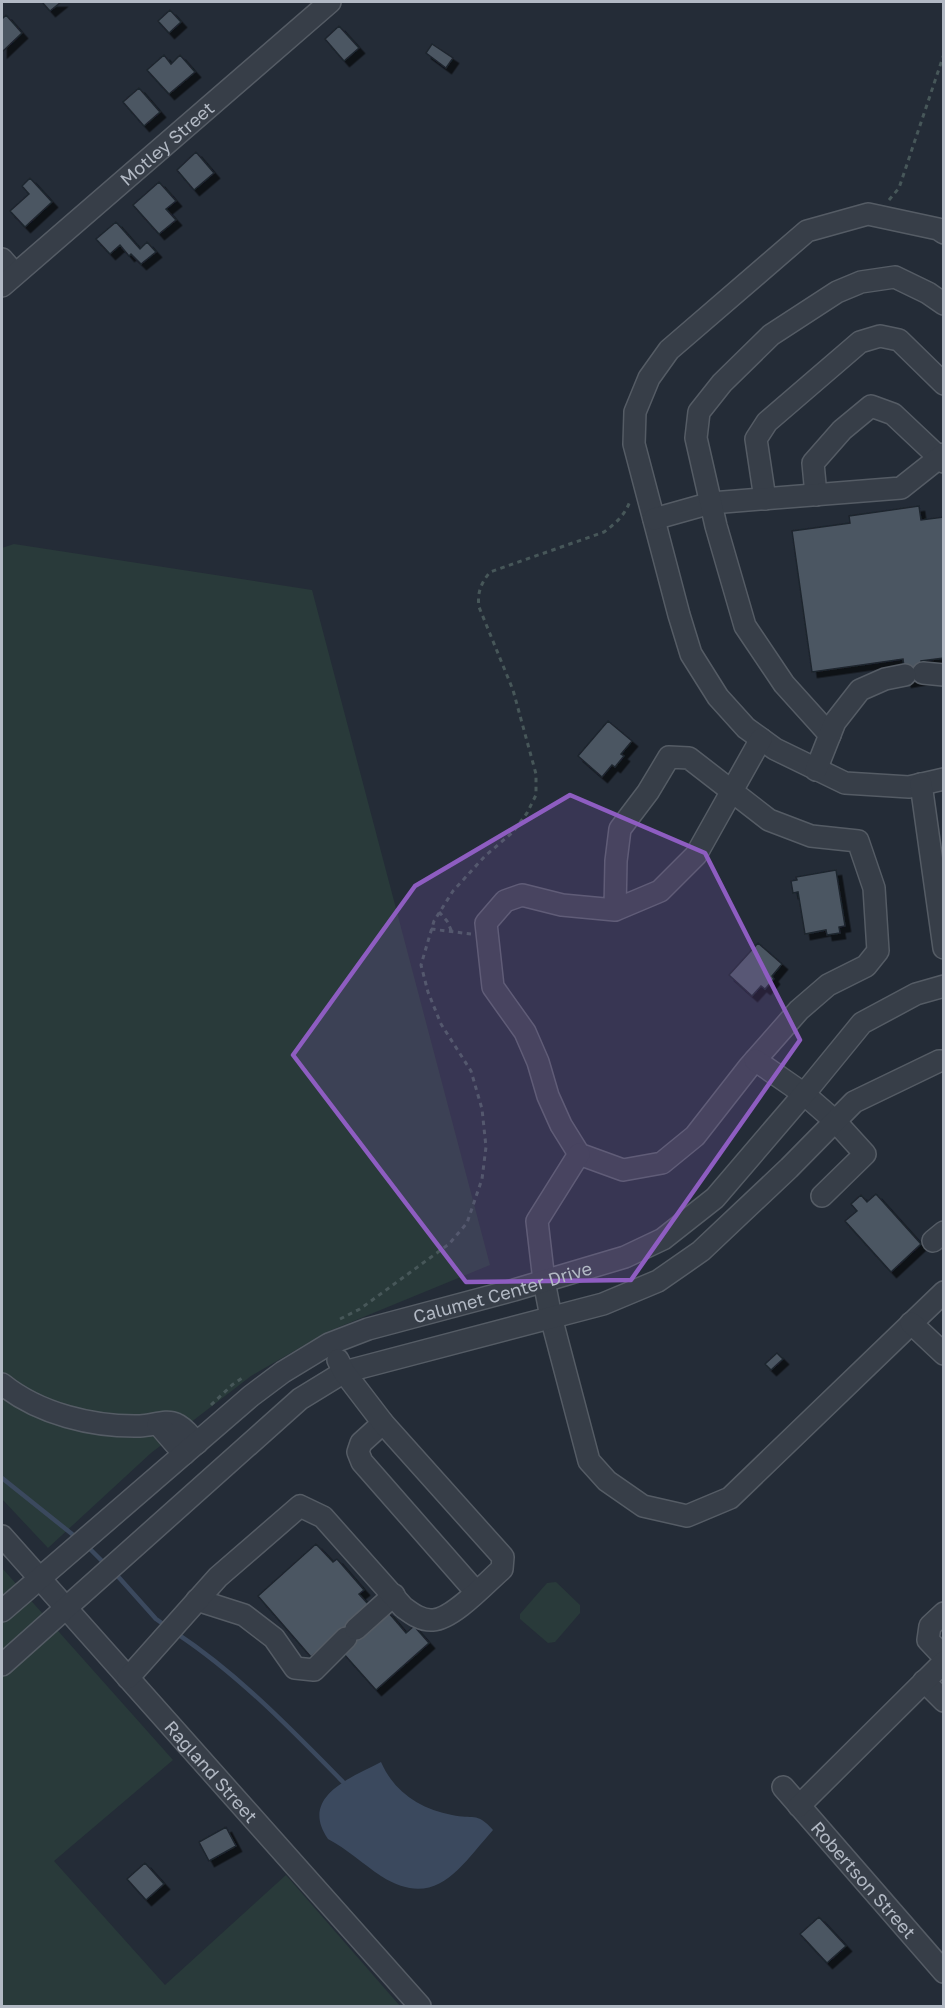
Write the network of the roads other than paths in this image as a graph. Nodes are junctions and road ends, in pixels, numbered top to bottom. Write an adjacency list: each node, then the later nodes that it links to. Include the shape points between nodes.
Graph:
1 (330, 2): 3 (street, Motley Street)
2 (944, 233): 10 (street, via 868,214 807,231 669,350 649,378 635,412 634,444)
3 (6, 273)
4 (944, 304): 9 (street, via 895,277 861,282 837,292 771,335 722,383 699,412 696,438)
5 (944, 384): 8 (street, via 899,340 880,336 860,342 767,422 756,439)
6 (942, 458): 7 (street, via 901,488); 7 (street, via 893,414 871,406 842,430 813,463)
7 (816, 495): 8 (street)
8 (765, 499): 9 (street)
9 (711, 503): 10 (street); 12 (street, via 745,626 784,684)
10 (654, 519): 13 (street, via 691,654 718,697)
11 (924, 674): 12 (street, via 885,680 860,690 834,722)
12 (830, 735): 14 (street)
13 (761, 739): 14 (street); 17 (street)
14 (816, 770): 16 (street, via 845,783 909,787)
15 (944, 779): 16 (street)
16 (921, 784): 19 (street)
17 (732, 790): 18 (street, via 696,855 660,891); 18 (street, via 688,758 669,757 620,829); 21 (street, via 769,820 811,836 858,841 874,888 878,951 866,966 828,985 799,1010)
18 (615, 910): 25 (street, via 562,905 522,895 505,901 486,923 493,987 525,1032 548,1096)
19 (944, 948)
20 (944, 986): 23 (street, Calumet Center Drive, via 916,994 862,1023)
21 (755, 1060): 23 (street); 25 (street, via 695,1136 662,1163 623,1170)
22 (944, 1061): 24 (street, Calumet Center Drive, via 854,1102)
23 (804, 1094): 24 (street); 27 (street, Calumet Center Drive, via 715,1198)
24 (835, 1121): 26 (street, via 865,1154); 28 (street, Calumet Center Drive)
25 (579, 1154): 29 (street, via 537,1221)
26 (822, 1196)
27 (670, 1233): 28 (street); 29 (street, Calumet Center Drive, via 625,1257)
28 (689, 1259): 31 (street, Calumet Center Drive, via 658,1281 603,1304)
29 (544, 1281): 31 (street); 33 (street, Calumet Center Drive, via 368,1329)
30 (944, 1292): 32 (street)
31 (551, 1317): 32 (street, via 589,1461 607,1481 644,1506 687,1516 730,1498); 35 (street, Calumet Center Drive)
32 (911, 1323): 34 (street)
33 (329, 1344): 35 (street); 38 (street, Calumet Center Drive, via 283,1372)
34 (944, 1354)
35 (344, 1372): 37 (street); 44 (street, Calumet Center Drive, via 300,1399)
36 (2, 1384): 38 (street, via 67,1417 107,1424 177,1424)
37 (383, 1423): 41 (street, via 361,1443 358,1452 362,1462); 41 (street, via 503,1557 502,1569)
38 (190, 1448): 40 (street, Calumet Center Drive)
39 (2, 1536): 40 (street, Ragland Street)
40 (40, 1579): 44 (street, Ragland Street); 45 (street, Calumet Center Drive)
41 (476, 1592): 42 (street, via 454,1613 433,1620 414,1616)
42 (394, 1595): 43 (street, via 314,1670 295,1668 274,1638 244,1615); 43 (street, via 323,1517 300,1506)
43 (197, 1600): 50 (street)
44 (66, 1609): 49 (street, Calumet Center Drive); 50 (street, Ragland Street)
45 (2, 1611)
46 (944, 1613): 47 (street, via 930,1626 928,1640)
47 (944, 1657)
48 (944, 1662): 51 (street)
49 (2, 1665)
50 (128, 1678): 56 (street, Ragland Street)
51 (924, 1681): 52 (street); 54 (street)
52 (944, 1701)
53 (783, 1787): 54 (street, Robertson Street)
54 (799, 1806): 55 (street, Robertson Street)
55 (944, 1972)
56 (420, 2007)

